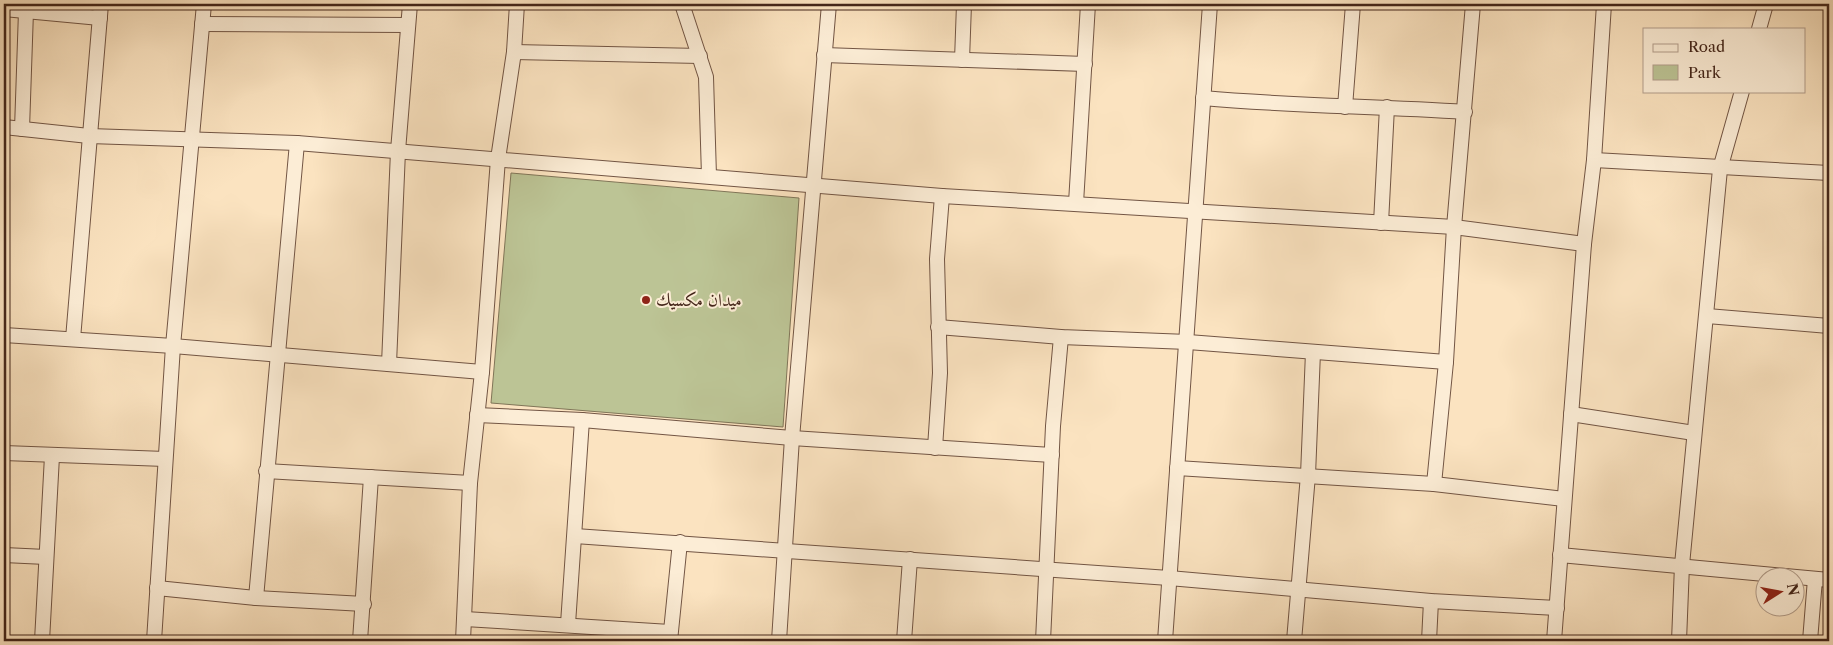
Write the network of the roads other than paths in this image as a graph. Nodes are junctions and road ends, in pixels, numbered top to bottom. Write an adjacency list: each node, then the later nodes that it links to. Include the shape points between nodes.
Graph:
1 (204, 4): 16 (street)
2 (410, 4): 17 (street)
3 (517, 4): 19 (street)
4 (682, 4): 21 (street)
5 (829, 4): 20 (street)
6 (964, 4): 22 (street)
7 (1088, 4): 23 (street)
8 (1210, 4): 25 (street)
9 (1353, 4): 26 (street)
10 (1473, 4): 28 (street)
11 (1604, 4): 36 (street)
12 (1766, 4): 18 (street)
13 (4, 9): 14 (street)
14 (26, 11): 15 (street); 30 (street)
15 (100, 11): 31 (street)
16 (202, 24): 17 (street); 32 (street)
17 (408, 25): 34 (street)
18 (1759, 28)
19 (514, 52): 21 (street); 35 (street)
20 (824, 55): 22 (street); 40 (street)
21 (700, 56): 39 (street, via 706,77)
22 (962, 60): 23 (street)
23 (1085, 64): 42 (street)
24 (1742, 92): 37 (street)
25 (1203, 98): 26 (street); 43 (street)
26 (1345, 107): 27 (street)
27 (1388, 107): 28 (street); 44 (street)
28 (1465, 112): 45 (street)
29 (4, 127): 30 (street)
30 (22, 129): 31 (street)
31 (89, 136): 32 (street); 52 (street)
32 (192, 138): 33 (street); 54 (street)
33 (297, 143): 34 (street); 56 (street)
34 (398, 151): 35 (street); 58 (street)
35 (498, 159): 39 (street); 59 (street)
36 (1594, 160): 37 (street); 46 (street)
37 (1720, 168): 38 (street); 47 (street)
38 (1829, 173)
39 (710, 176): 40 (street)
40 (813, 184): 41 (street); 64 (street)
41 (942, 196): 42 (street); 49 (street, via 937,259)
42 (1076, 204): 43 (street)
43 (1197, 213): 44 (street); 53 (street)
44 (1381, 223): 45 (street)
45 (1454, 227): 46 (street); 57 (street)
46 (1584, 244): 60 (street)
47 (1707, 316): 48 (street); 63 (street)
48 (1829, 326)
49 (938, 327): 51 (street); 65 (street)
50 (4, 336): 52 (street)
51 (1061, 336): 53 (street); 67 (street)
52 (73, 339): 54 (street)
53 (1188, 342): 55 (street); 70 (street)
54 (173, 346): 56 (street); 69 (street)
55 (1313, 352): 57 (street); 72 (street)
56 (277, 355): 58 (street); 71 (street)
57 (1446, 362): 75 (street)
58 (389, 364): 59 (street)
59 (482, 372): 61 (street)
60 (1571, 414): 63 (street); 76 (street)
61 (477, 415): 62 (street); 74 (street)
62 (582, 420): 64 (street); 77 (street)
63 (1694, 433): 84 (street)
64 (792, 438): 65 (street); 79 (street)
65 (936, 448): 67 (street)
66 (4, 453): 68 (street)
67 (1052, 455): 85 (street)
68 (52, 456): 69 (street); 82 (street)
69 (165, 459): 89 (street)
70 (1177, 468): 72 (street); 86 (street)
71 (266, 471): 73 (street); 91 (street)
72 (1308, 475): 75 (street); 90 (street)
73 (371, 477): 74 (street); 93 (street)
74 (470, 483): 95 (street)
75 (1434, 484): 76 (street)
76 (1564, 499): 81 (street)
77 (575, 536): 78 (street); 96 (street)
78 (680, 542): 79 (street); 97 (street)
79 (785, 550): 83 (street); 102 (street)
80 (4, 555): 82 (street)
81 (1560, 555): 84 (street); 94 (street)
82 (46, 557): 98 (street)
83 (910, 559): 85 (street); 103 (street)
84 (1682, 565): 87 (street); 109 (street)
85 (1047, 570): 86 (street); 104 (street)
86 (1169, 578): 90 (street); 105 (street)
87 (1815, 579): 88 (street); 110 (street)
88 (1829, 580)
89 (157, 588): 91 (street); 99 (street)
90 (1298, 591): 92 (street); 106 (street)
91 (256, 598): 93 (street)
92 (1431, 601): 94 (street); 107 (street)
93 (364, 604): 100 (street)
94 (1557, 608): 108 (street)
95 (465, 618): 96 (street); 101 (street)
96 (568, 624): 97 (street)
97 (670, 637)
98 (42, 641)
99 (154, 641)
100 (360, 641)
101 (463, 641)
102 (779, 641)
103 (904, 641)
104 (1043, 641)
105 (1165, 641)
106 (1294, 641)
107 (1429, 641)
108 (1554, 641)
109 (1679, 641)
110 (1810, 641)

